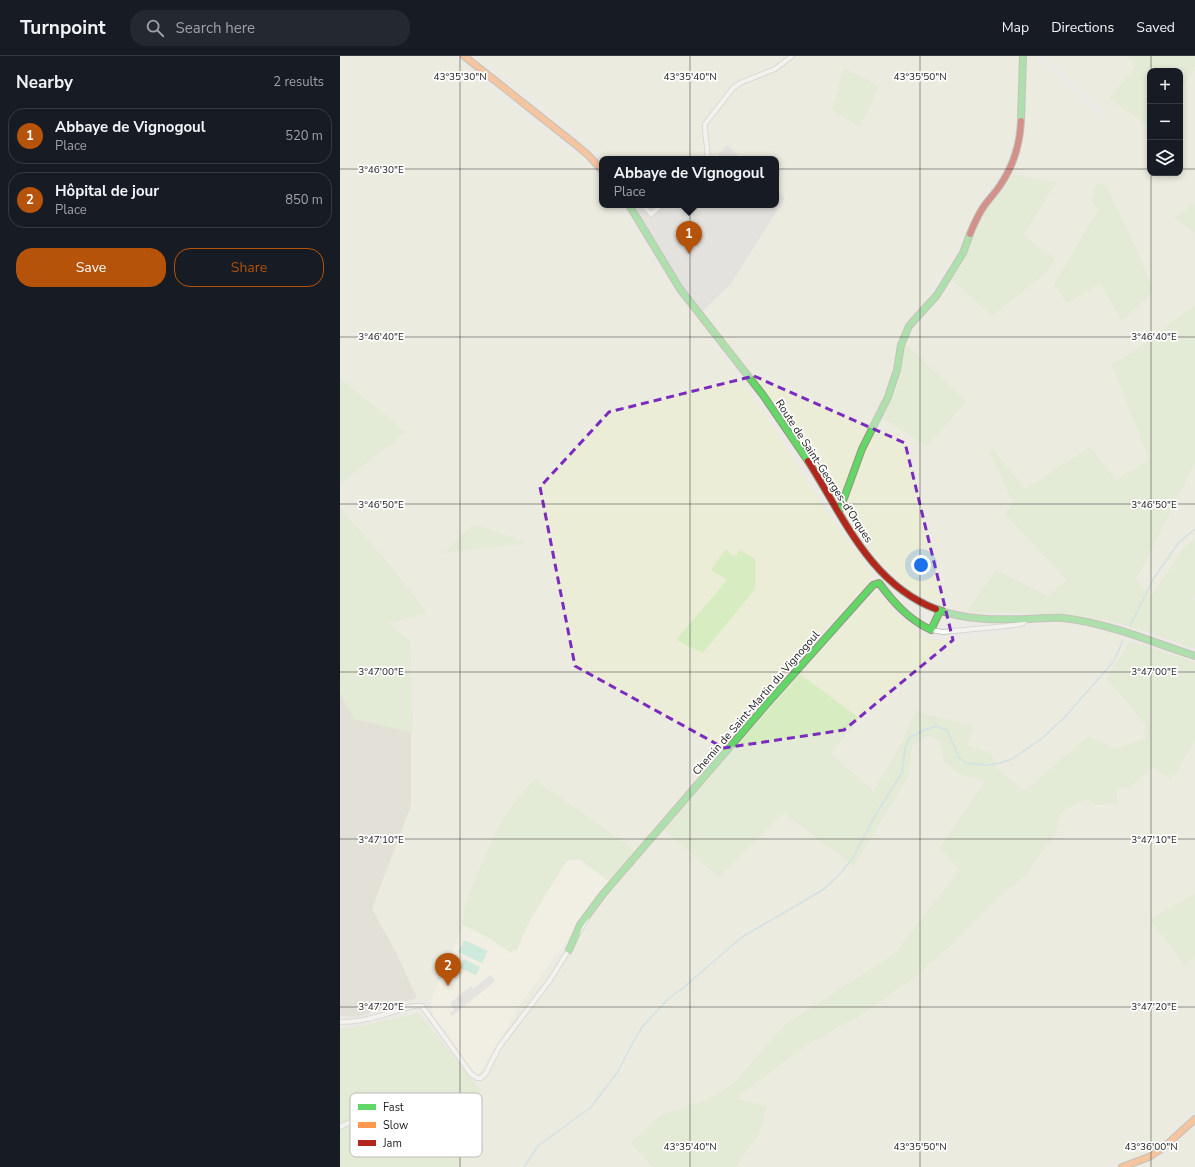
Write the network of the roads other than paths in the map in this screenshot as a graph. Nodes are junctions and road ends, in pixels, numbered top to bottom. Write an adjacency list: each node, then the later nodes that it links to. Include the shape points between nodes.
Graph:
1 (464, 56): 5 (street, via 575,144)
2 (792, 56): 4 (street, via 767,74 733,88 706,124)
3 (1023, 56): 9 (street, via 1021,124 1010,169 975,222 963,253 950,275 905,335 888,398 862,449)
4 (708, 156)
5 (599, 167)
6 (631, 208): 9 (street, Route de Saint-Georges-d'Orques, via 679,288 764,397)
7 (646, 208): 8 (street, via 651,214)
8 (658, 208)
9 (839, 512): 10 (street, Route de Saint-Georges-d'Orques, via 868,558 891,582 913,598)
10 (940, 611): 11 (street, Route de Saint-Georges-d'Orques, via 981,619); 12 (street)
11 (1029, 618): 12 (street, Chemin de Saint-Martin du Vignogoul, via 1021,624 1006,626 943,632); 13 (street, Route de Saint-Georges-d'Orques, via 1065,619 1101,625)
12 (931, 630): 14 (street, Chemin de Saint-Martin du Vignogoul, via 919,625 897,607 879,583 873,585 603,894 580,925)
13 (1195, 656)
14 (569, 950): 15 (street, Chemin de Saint-Martin du Vignogoul, via 550,980 499,1047 481,1078 472,1074 422,1006 413,1005 369,1020)
15 (340, 1022)
16 (1195, 1119): 19 (street, via 1149,1157)
17 (350, 1122): 18 (street)
18 (340, 1127)
19 (1122, 1167)

